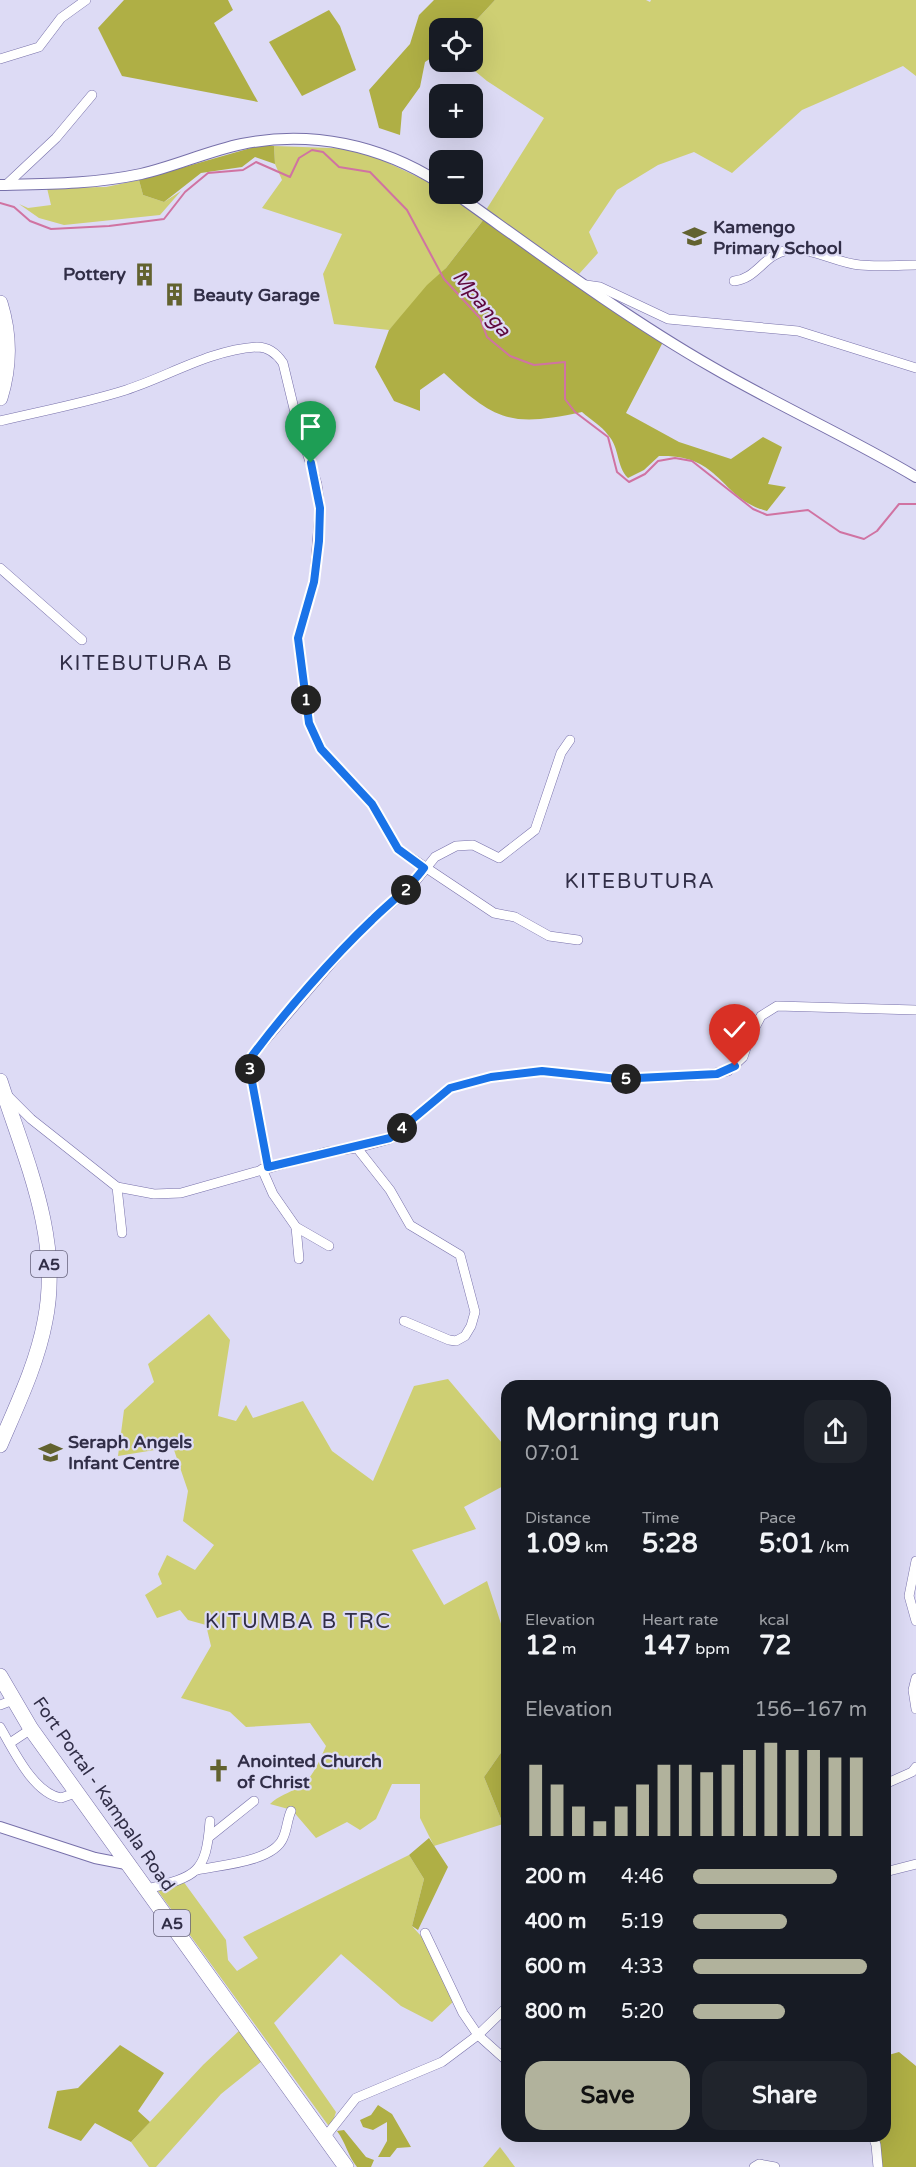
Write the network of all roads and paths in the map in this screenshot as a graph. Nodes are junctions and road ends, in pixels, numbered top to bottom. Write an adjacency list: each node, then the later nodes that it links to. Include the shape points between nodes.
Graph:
1 (86, 0): 2 (street, via 61,18 38,48)
2 (0, 59)
3 (92, 95): 5 (street, via 56,138)
4 (429, 177): 5 (street, via 359,146 298,140 242,144 181,164 93,183)
5 (3, 185)
6 (470, 204): 9 (street)
7 (916, 265): 8 (street, via 858,265 790,250 777,252 747,279)
8 (734, 281)
9 (586, 285): 11 (street, via 600,287 668,319 798,331); 14 (street, via 712,367)
10 (0, 303): 12 (highway, via 8,353 7,376)
11 (916, 368)
12 (0, 398)
13 (0, 421): 18 (street, via 127,389 212,356 256,347 278,355 317,484 320,508 314,582 298,638 309,723 321,749 372,804 398,849)
14 (916, 477)
15 (0, 568): 16 (street)
16 (82, 640)
17 (570, 740): 18 (street, via 561,753 531,834 499,858 473,845 456,846 444,850)
18 (424, 868): 19 (street, via 494,913 515,917 549,936); 23 (street, via 411,887 346,946 252,1056 250,1071)
19 (578, 940)
20 (916, 1010): 22 (street, via 777,1006 761,1016 743,1057 728,1071 618,1079 542,1071 491,1077 450,1088 390,1138)
21 (2, 1086): 24 (street, via 32,1119); 30 (highway, A5, via 44,1220 50,1280 46,1320 36,1358)
22 (357, 1148): 23 (street); 29 (street, via 390,1190 410,1225 451,1248 463,1261 474,1312 465,1336 456,1341)
23 (265, 1168): 24 (street, via 181,1193 154,1194); 25 (street, via 273,1194)
24 (117, 1187): 26 (street)
25 (296, 1227): 27 (street); 28 (street)
26 (122, 1233)
27 (329, 1246)
28 (300, 1259)
29 (404, 1321)
30 (0, 1445)
31 (916, 1561): 32 (street, via 909,1596)
32 (916, 1621)
33 (0, 1677): 35 (highway, Fort Portal - Kampala Road / A5)
34 (916, 1678): 36 (street)
35 (6, 1702): 38 (highway, Fort Portal - Kampala Road / A5)
36 (916, 1709)
37 (0, 1727): 39 (street)
38 (31, 1729): 39 (street); 42 (highway, Fort Portal - Kampala Road / A5)
39 (10, 1743): 42 (street, via 21,1764 50,1794 62,1798)
40 (916, 1767): 41 (street)
41 (891, 1781)
42 (78, 1792): 49 (highway, Fort Portal - Kampala Road / A5)
43 (254, 1801): 47 (street)
44 (291, 1811): 50 (street, via 283,1839 271,1851)
45 (210, 1821): 47 (street)
46 (0, 1827): 49 (street, via 95,1858)
47 (209, 1837): 50 (street, via 206,1856)
48 (916, 1864): 51 (street)
49 (131, 1865): 52 (highway, Fort Portal - Kampala Road / A5)
50 (197, 1870): 52 (street, via 174,1882)
51 (891, 1870)
52 (147, 1889): 57 (highway, Fort Portal - Kampala Road / A5)
53 (425, 1933): 55 (street, via 463,2013)
54 (501, 2013): 55 (street)
55 (478, 2035): 56 (street); 57 (street, via 434,2066 356,2098)
56 (501, 2056)
57 (326, 2136): 59 (highway, Fort Portal - Kampala Road / A5)
58 (875, 2142): 62 (street)
59 (342, 2165)
60 (754, 2167): 61 (street)
61 (775, 2167)
62 (878, 2167)

